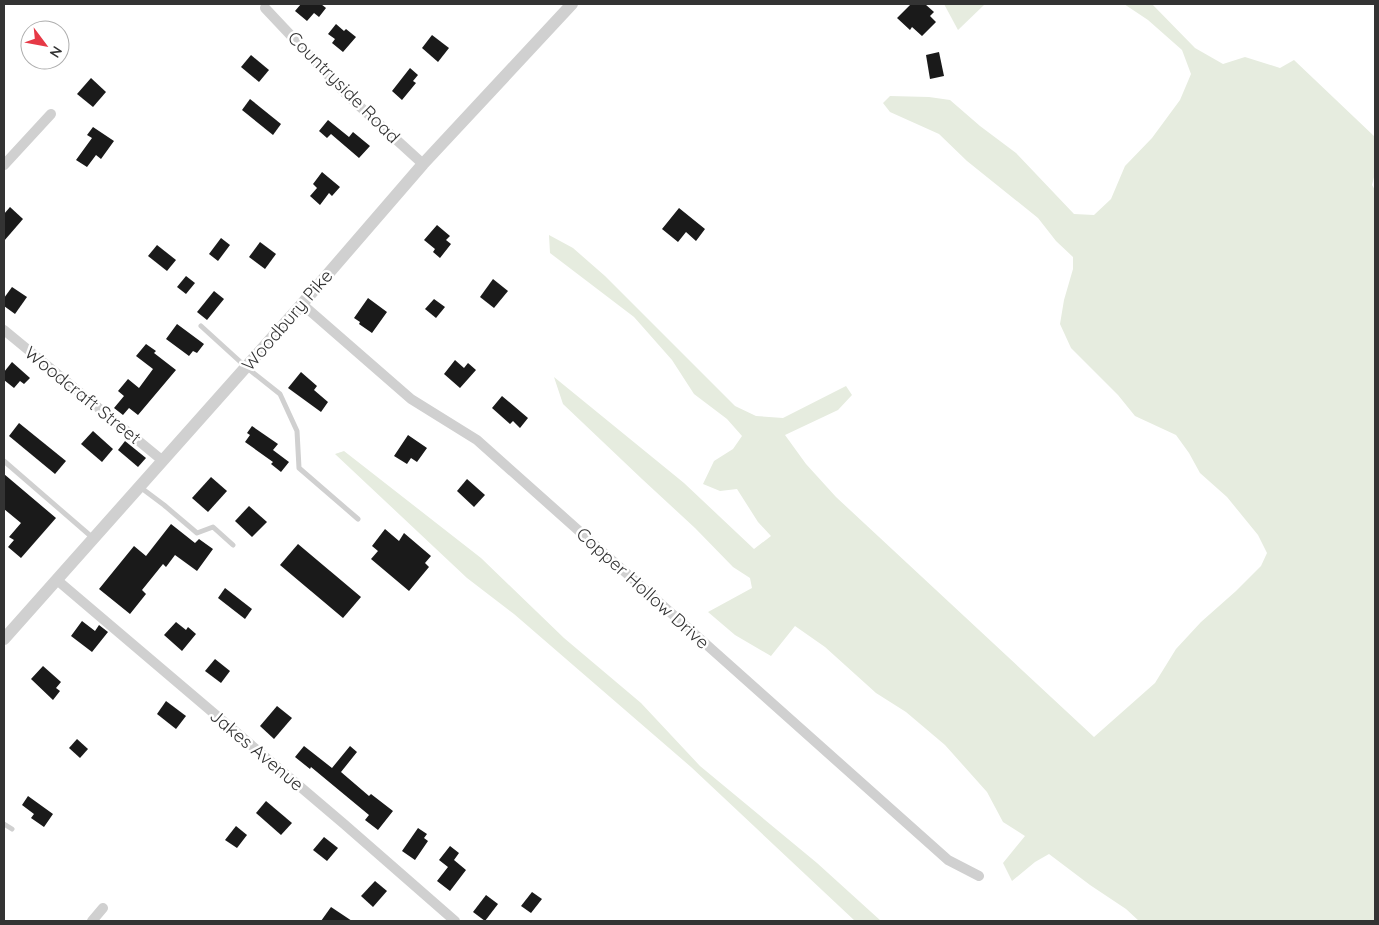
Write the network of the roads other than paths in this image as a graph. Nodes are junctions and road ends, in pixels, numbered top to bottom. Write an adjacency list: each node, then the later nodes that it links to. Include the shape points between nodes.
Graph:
1 (572, 4): 4 (street, Woodbury Pike)
2 (266, 8): 4 (street, Countryside Road, via 345,93)
3 (51, 114): 5 (street)
4 (423, 164): 6 (street, Woodbury Pike)
5 (4, 165)
6 (302, 304): 9 (street, Woodbury Pike); 20 (street, Copper Hollow Drive, via 411,398 476,440 948,860)
7 (201, 326): 9 (lane)
8 (4, 330): 10 (street, Woodcraft Street)
9 (246, 367): 10 (street, Woodbury Pike); 13 (lane, via 280,394 297,431 300,468)
10 (163, 461): 12 (street, Woodbury Pike)
11 (4, 462): 14 (lane)
12 (139, 487): 14 (street, Woodbury Pike); 15 (lane, via 197,534 213,527)
13 (358, 519)
14 (94, 538): 16 (street, Woodbury Pike)
15 (233, 545)
16 (57, 580): 17 (street, Woodbury Pike); 23 (street, Jakes Avenue)
17 (4, 639)
18 (4, 824): 19 (lane)
19 (12, 829)
20 (979, 876)
21 (103, 908): 22 (street)
22 (92, 921)
23 (455, 921)

